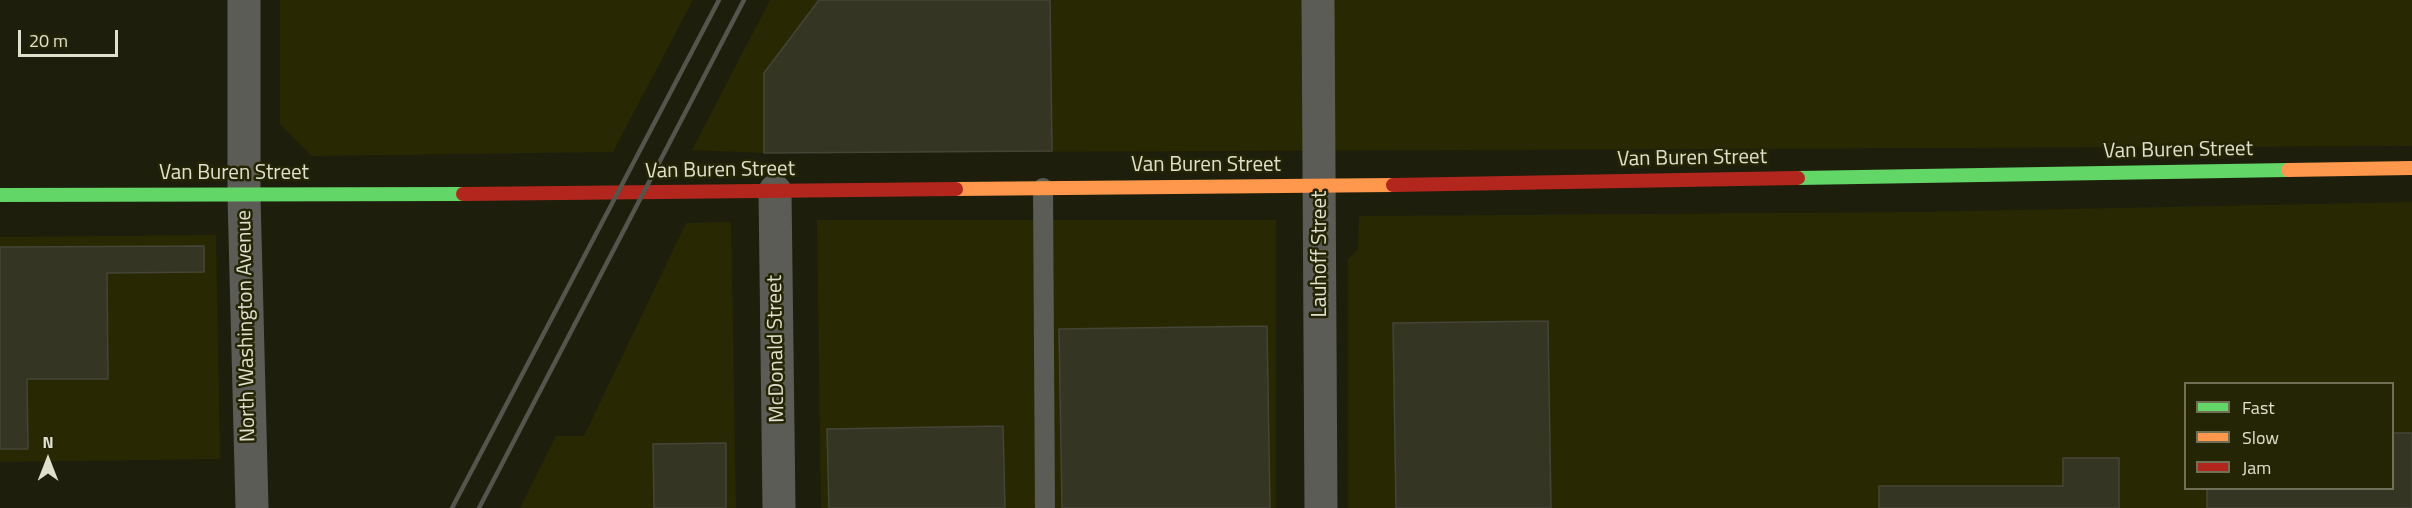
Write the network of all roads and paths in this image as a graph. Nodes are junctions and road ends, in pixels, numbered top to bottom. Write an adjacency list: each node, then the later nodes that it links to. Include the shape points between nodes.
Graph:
1 (244, 0): 8 (street, North Washington Avenue)
2 (1318, 0): 4 (street, Lauhoff Street)
3 (2412, 168): 4 (street, Van Buren Street)
4 (1321, 186): 5 (street, Van Buren Street); 12 (street, Lauhoff Street)
5 (1043, 188): 6 (street, Van Buren Street); 11 (lane)
6 (775, 190): 8 (street, Van Buren Street); 10 (street, McDonald Street)
7 (0, 195): 8 (street, Van Buren Street)
8 (244, 196): 9 (street, North Washington Avenue)
9 (252, 508)
10 (779, 508)
11 (1045, 508)
12 (1321, 508)

